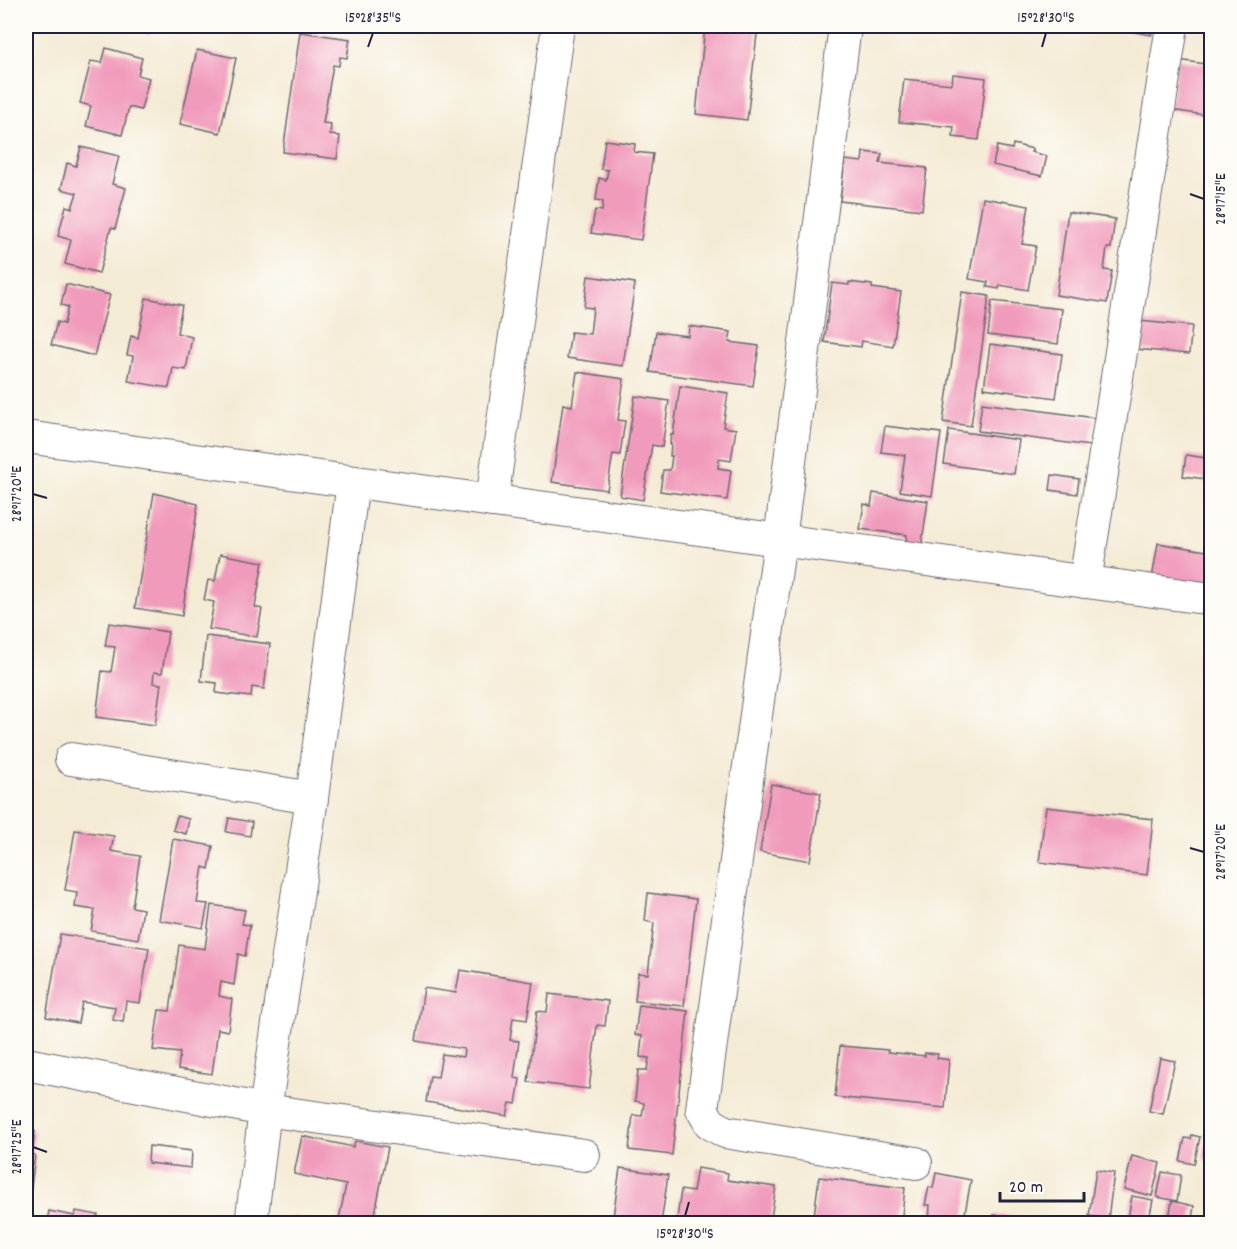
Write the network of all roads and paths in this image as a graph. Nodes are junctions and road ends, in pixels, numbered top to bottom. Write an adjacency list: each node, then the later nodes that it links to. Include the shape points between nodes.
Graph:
1 (558, 26): 6 (street)
2 (845, 26): 7 (street)
3 (1172, 26): 8 (street)
4 (26, 437): 5 (street)
5 (353, 482): 6 (street); 11 (street)
6 (492, 501): 7 (street)
7 (780, 540): 8 (street); 15 (street, via 702,1109 710,1124 725,1132)
8 (1085, 582): 9 (street)
9 (1212, 599)
10 (71, 759): 11 (street)
11 (312, 798): 13 (street)
12 (26, 1064): 13 (street)
13 (265, 1110): 14 (street); 16 (street)
14 (584, 1155)
15 (916, 1163)
16 (251, 1224)

